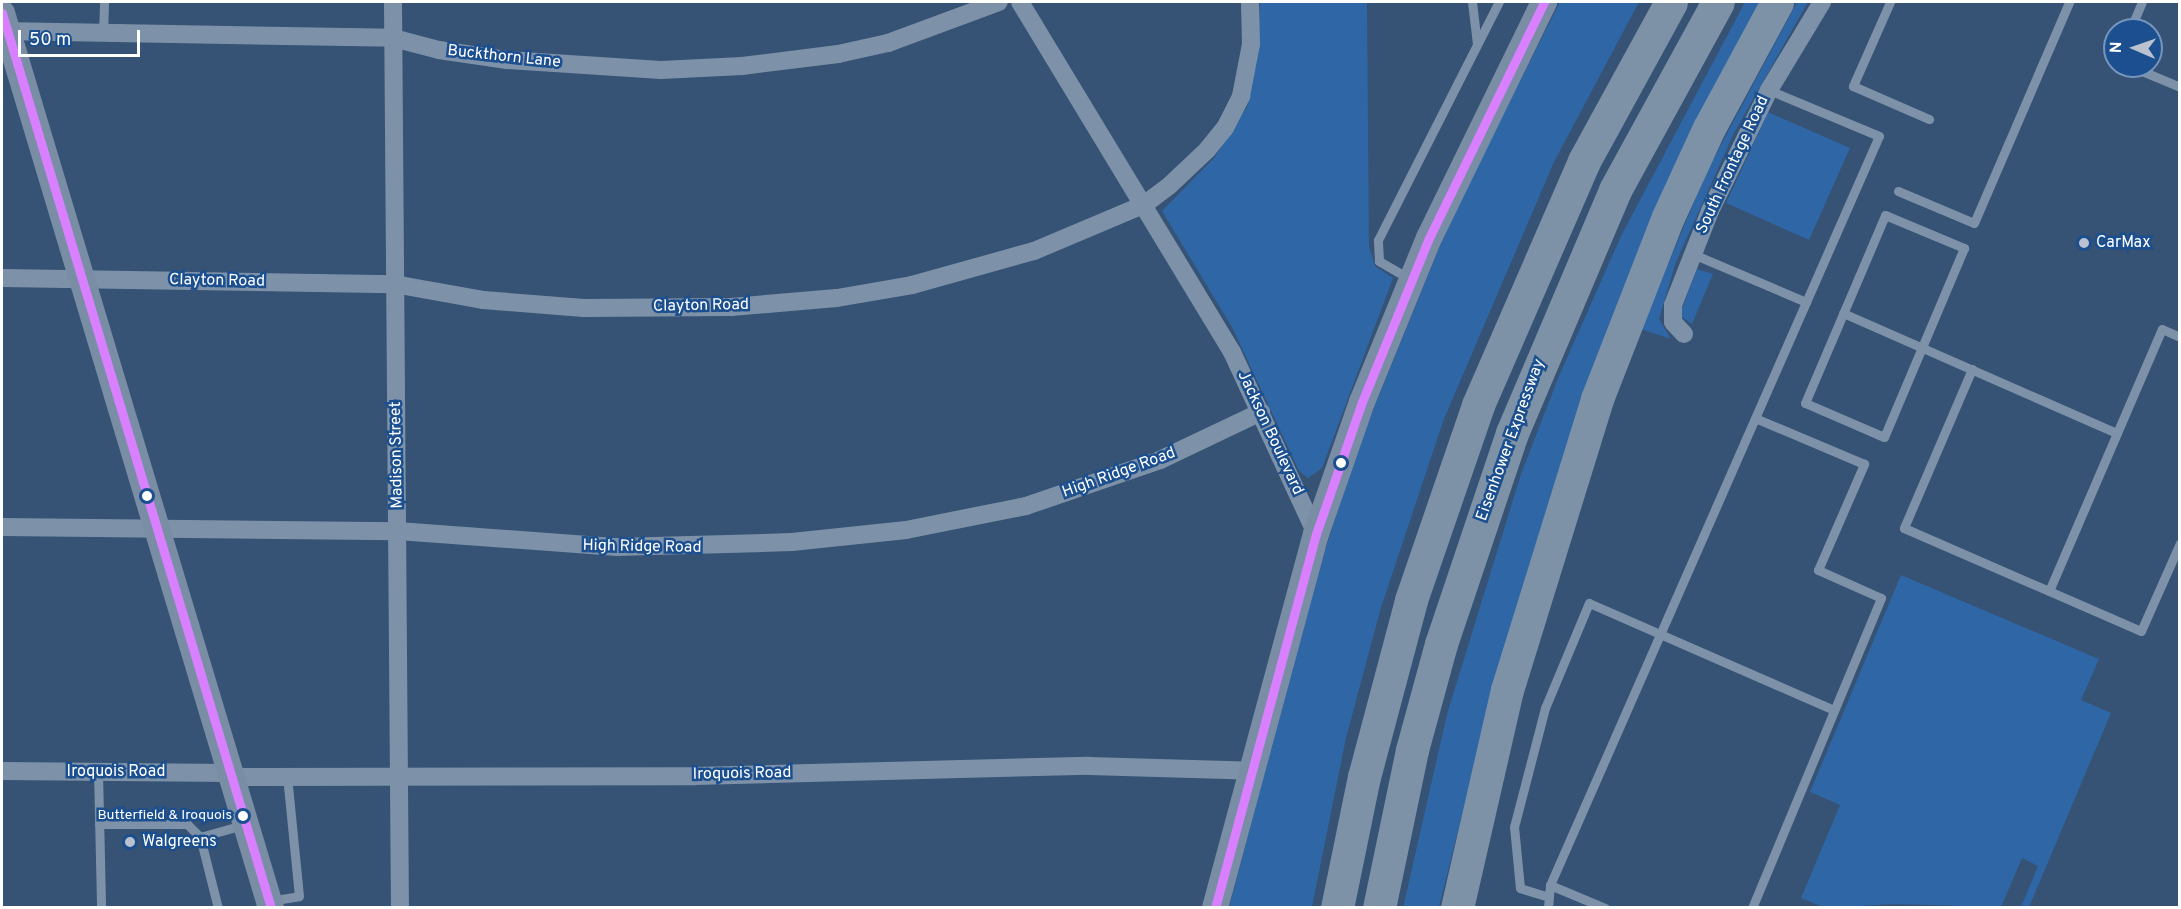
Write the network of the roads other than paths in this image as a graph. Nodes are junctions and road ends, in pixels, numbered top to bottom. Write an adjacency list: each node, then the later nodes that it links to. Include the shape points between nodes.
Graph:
1 (104, 2): 18 (lane)
2 (393, 2): 19 (street, Madison Street)
3 (999, 2): 19 (street, Buckthorn Lane, via 888,43 838,54 742,66 661,70 507,60 439,50)
4 (1020, 2): 26 (street, Jackson Boulevard)
5 (1250, 2): 26 (street, Clayton Road, via 1247,69 1241,96 1225,128 1189,169)
6 (1472, 2): 20 (lane)
7 (1499, 2): 20 (lane)
8 (1544, 2): 30 (main road, via 1473,141)
9 (1671, 2): 65 (highway, via 1584,161 1478,405 1412,600 1364,777)
10 (1718, 2): 66 (highway, Eisenhower Expressway, via 1615,190 1512,433 1441,644 1412,750)
11 (1777, 2): 67 (highway, via 1709,128 1668,217 1597,399 1507,690)
12 (1822, 2): 23 (street, South Frontage Road)
13 (1890, 2): 24 (lane, via 1853,86)
14 (2069, 2): 25 (lane, via 1974,223)
15 (2142, 2): 16 (lane)
16 (2135, 18)
17 (3, 25): 18 (street, Buckthorn Lane); 29 (main road)
18 (103, 33): 19 (street, Buckthorn Lane)
19 (393, 38): 31 (street, Madison Street)
20 (1477, 44): 30 (lane, via 1378,240 1379,261)
21 (2159, 78): 22 (lane)
22 (2180, 87)
23 (1769, 90): 27 (street, South Frontage Road, via 1727,172); 32 (lane, via 1879,136)
24 (1929, 119)
25 (1898, 191)
26 (1145, 204): 31 (street, Clayton Road, via 1034,251 935,279 837,298 731,307 585,308 483,300); 38 (street, Jackson Boulevard, via 1209,310)
27 (1693, 254): 32 (lane); 34 (street, South Frontage Road, via 1671,314)
28 (2, 278): 29 (street, Clayton Road)
29 (82, 279): 31 (street, Clayton Road); 42 (main road)
30 (1412, 280): 44 (main road, via 1362,402)
31 (394, 284): 43 (street, Madison Street)
32 (1806, 302): 39 (lane)
33 (1843, 313): 36 (lane); 36 (lane, via 1805,403 1884,436); 36 (lane, via 1885,215 1964,248)
34 (1684, 334)
35 (2180, 337): 40 (lane, via 2162,329)
36 (1922, 347): 37 (lane)
37 (1972, 369): 40 (lane); 46 (lane, via 1904,528)
38 (1261, 412): 43 (street, High Ridge Road, via 1099,483 1026,506 906,530 792,542 675,548 555,546); 44 (street, Jackson Boulevard)
39 (1755, 418): 47 (lane); 48 (lane, via 1864,464 1818,570 1881,598)
40 (2117, 433): 46 (lane)
41 (2, 527): 42 (street, High Ridge Road)
42 (157, 530): 43 (street, High Ridge Road); 52 (main road)
43 (398, 531): 53 (street, Madison Street)
44 (1316, 534): 51 (main road)
45 (2180, 543): 46 (lane, via 2141,630)
46 (2049, 591)
47 (1660, 634): 48 (lane); 58 (lane); 59 (lane, via 1589,603 1545,708 1514,827 1520,888)
48 (1834, 710): 70 (lane)
49 (2, 771): 50 (street, Iroquois Road)
50 (98, 771): 52 (street, Iroquois Road); 55 (lane)
51 (1253, 771): 53 (street, Iroquois Road, via 1077,766 695,776); 64 (main road)
52 (230, 775): 54 (street, Iroquois Road); 56 (main road)
53 (401, 775): 54 (street, Iroquois Road); 63 (street, Madison Street)
54 (287, 776): 60 (lane, via 299,896)
55 (99, 824): 57 (lane, via 187,824); 61 (lane)
56 (245, 824): 57 (lane); 60 (main road)
57 (200, 837): 62 (lane)
58 (1550, 885): 59 (lane); 69 (lane)
59 (1549, 897): 68 (lane)
60 (270, 904)
61 (100, 908)
62 (218, 908)
63 (400, 908)
64 (1215, 908)
65 (1337, 908)
66 (1379, 908)
67 (1457, 908)
68 (1548, 908)
69 (1605, 908)
70 (1752, 908)

